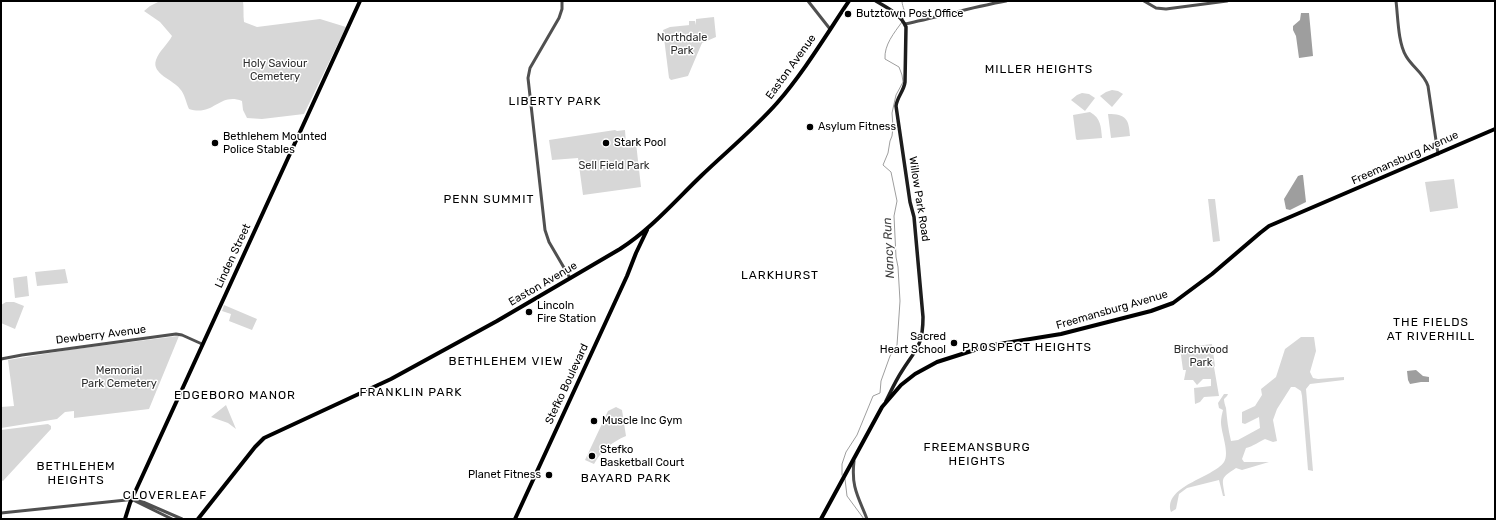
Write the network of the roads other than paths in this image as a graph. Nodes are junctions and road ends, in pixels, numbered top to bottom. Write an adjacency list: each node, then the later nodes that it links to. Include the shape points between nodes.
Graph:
1 (360, 1): 19 (main road, Linden Street)
2 (562, 1): 18 (street, via 559,18 530,68 528,78 545,230)
3 (808, 1): 11 (street)
4 (849, 1): 11 (main road, Easton Avenue)
5 (876, 1): 10 (main road)
6 (1006, 1): 10 (street, via 943,16)
7 (1144, 1): 8 (street, via 1156,8 1166,9)
8 (1227, 1)
9 (1396, 1): 13 (street, via 1403,51 1428,86)
10 (903, 22): 21 (main road, Willow Park Road, via 907,36 905,82 896,106 914,217 923,326 918,348 902,370)
11 (830, 29): 14 (main road, Easton Avenue, via 775,105)
12 (1495, 128): 13 (main road, Freemansburg Avenue)
13 (1438, 154): 21 (main road, Freemansburg Avenue, via 1269,226 1173,303 1061,334 993,345 937,362 900,385)
14 (647, 229): 15 (main road, Easton Avenue); 16 (main road, Stefko Boulevard); 17 (main road, Stefko Boulevard, via 648,232)
15 (620, 249): 16 (main road, via 632,245); 18 (main road, Easton Avenue)
16 (638, 249): 17 (main road, Stefko Boulevard)
17 (636, 256): 29 (main road, Stefko Boulevard)
18 (570, 278): 28 (main road, Easton Avenue, via 391,379 264,438)
19 (202, 344): 20 (street, Dewberry Avenue, via 176,334); 23 (main road, Linden Street)
20 (1, 359)
21 (882, 407): 22 (main road, Freemansburg Avenue)
22 (854, 459): 30 (main road, Freemansburg Avenue); 31 (street, via 853,484)
23 (132, 500): 24 (street); 25 (main road, Linden Street); 26 (street); 27 (street, via 140,499)
24 (1, 513)
25 (125, 519)
26 (172, 519)
27 (182, 519)
28 (198, 519)
29 (515, 519)
30 (822, 519)
31 (867, 519)

